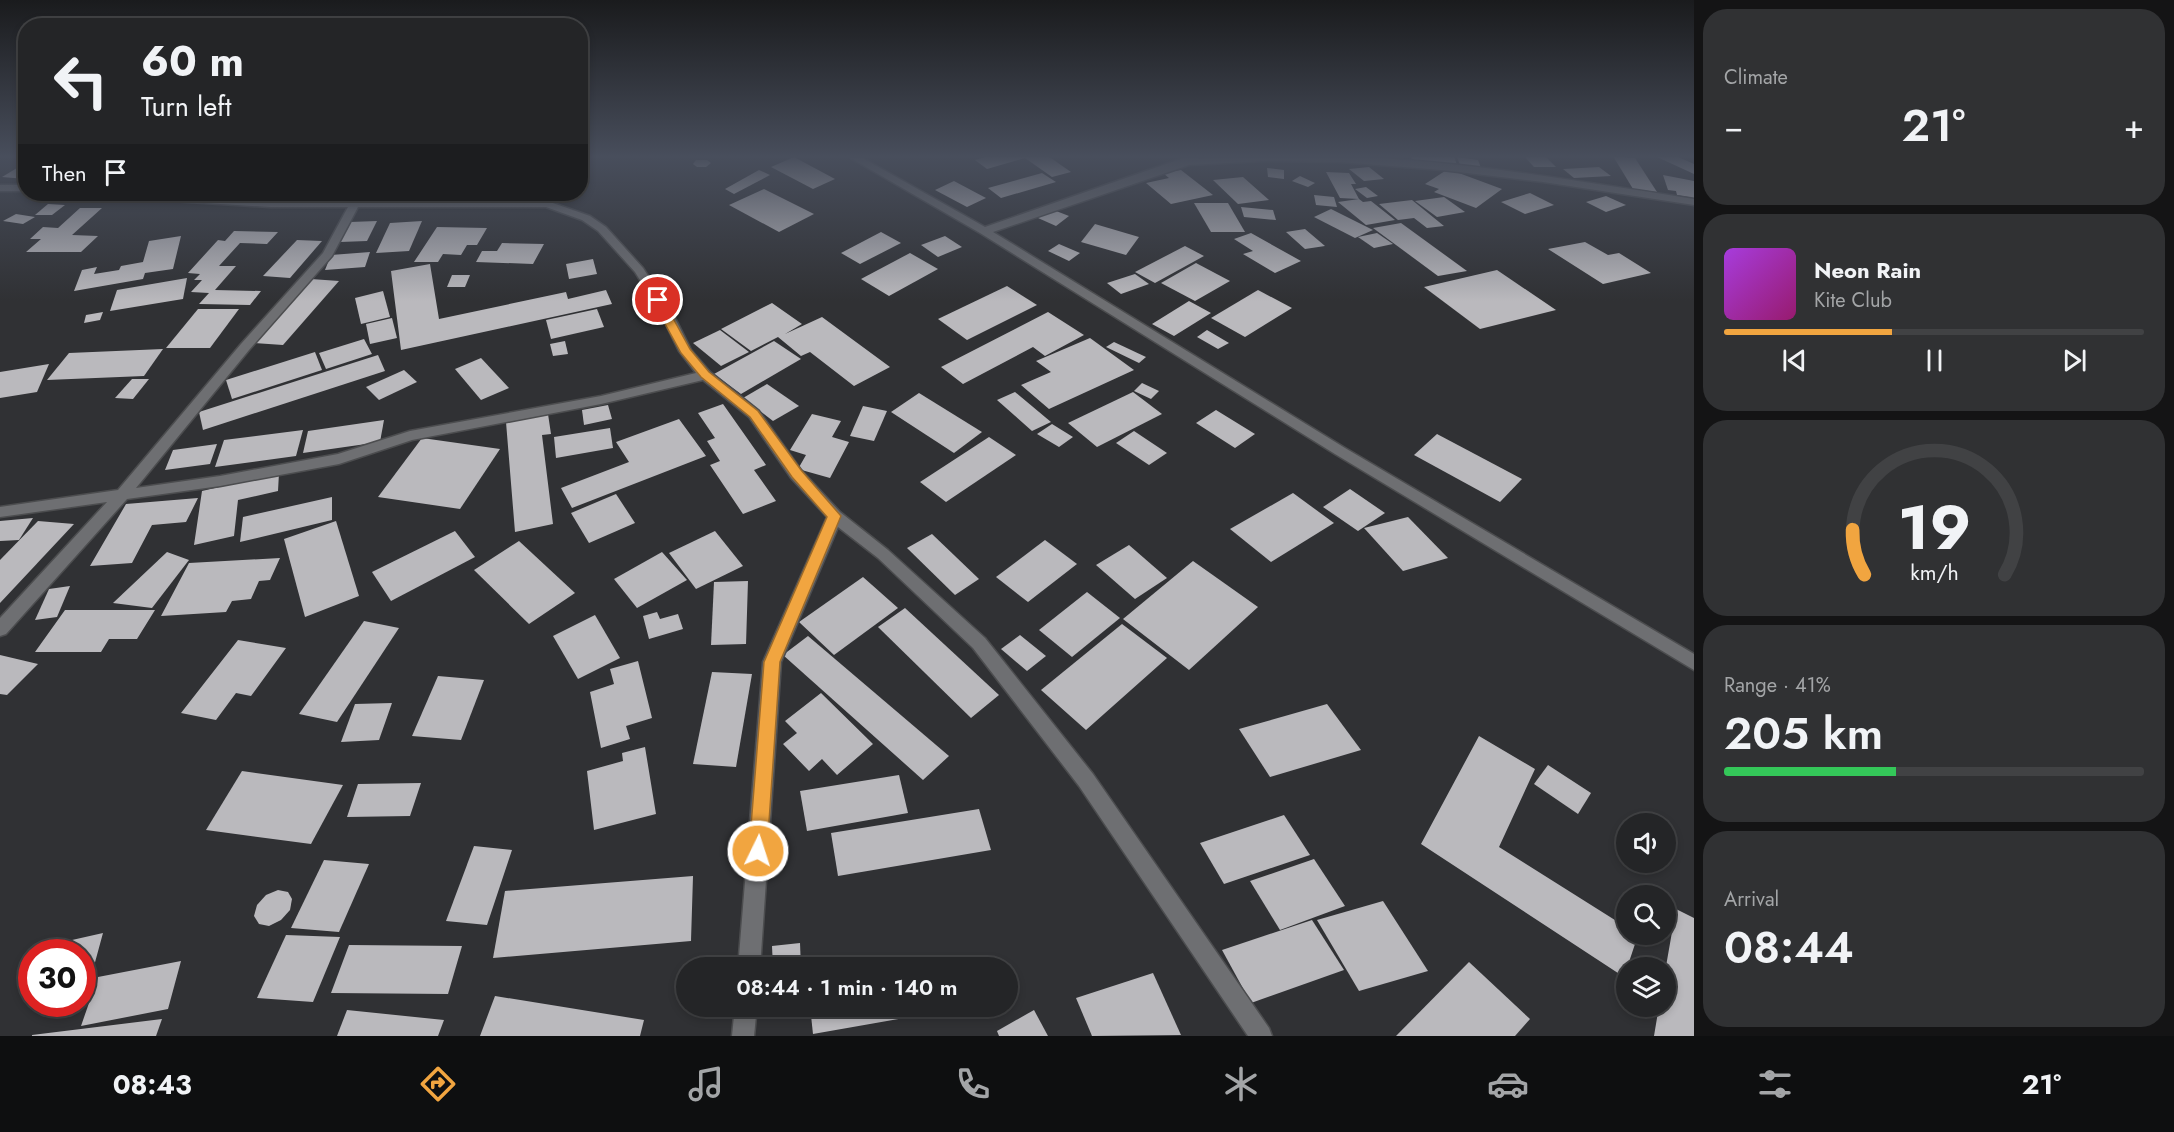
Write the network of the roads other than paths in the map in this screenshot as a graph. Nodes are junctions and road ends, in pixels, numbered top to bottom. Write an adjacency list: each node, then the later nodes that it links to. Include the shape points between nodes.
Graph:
1 (355, 204): 7 (street, via 328,254 245,346)
2 (548, 204): 6 (street, via 586,218 602,229 639,270 685,351)
3 (937, 204): 5 (street)
4 (1061, 204): 5 (street)
5 (984, 231): 11 (street)
6 (705, 375): 7 (street, via 601,400 410,436 339,459); 9 (street, via 754,414 796,474)
7 (123, 494): 8 (street); 10 (street)
8 (0, 512)
9 (834, 516): 12 (street, via 772,662); 15 (street, via 883,554 979,643 1086,780)
10 (0, 628)
11 (1694, 663)
12 (750, 957)
13 (745, 1017): 14 (street)
14 (743, 1036)
15 (1261, 1036)

